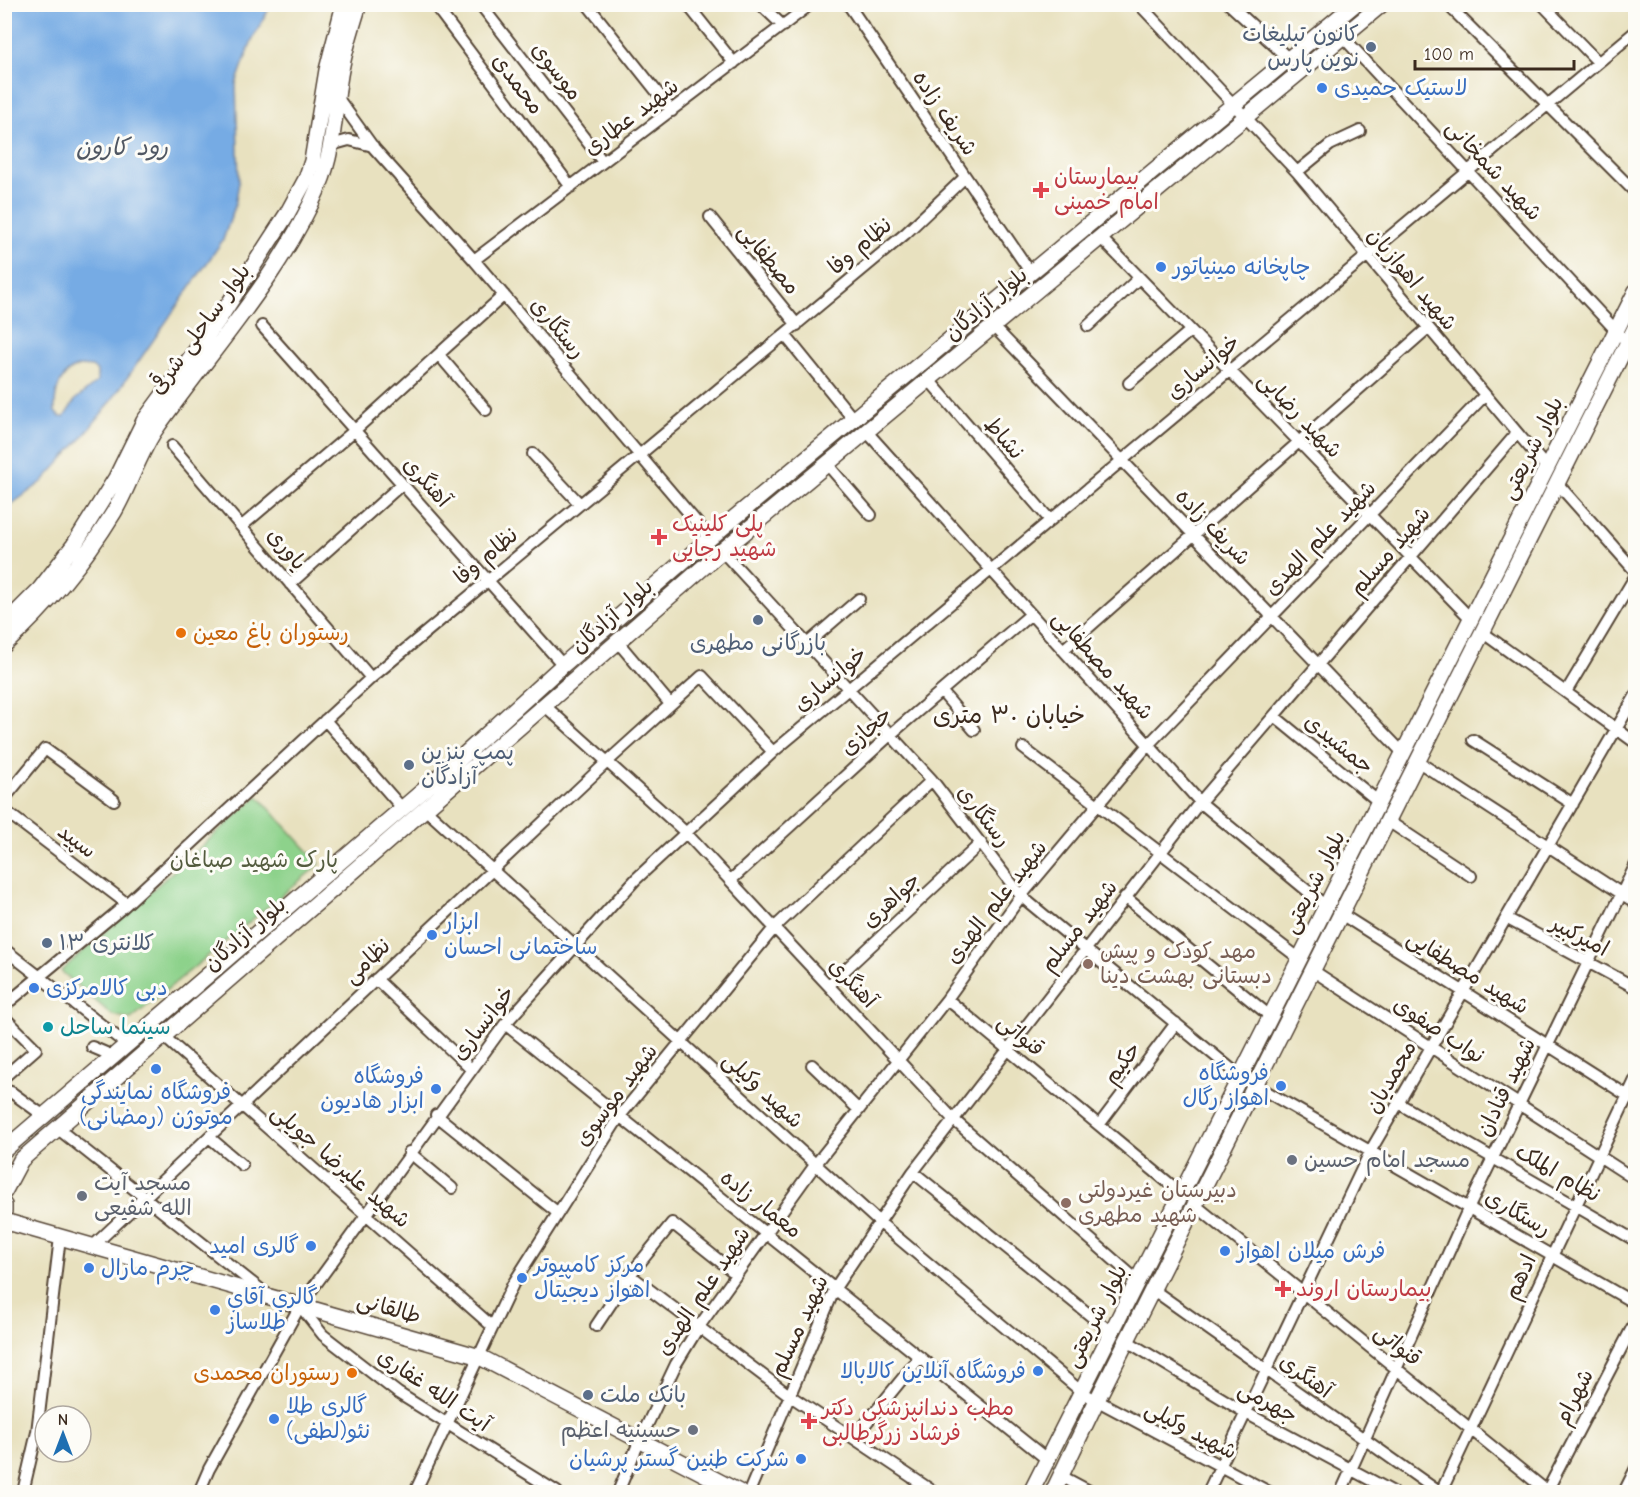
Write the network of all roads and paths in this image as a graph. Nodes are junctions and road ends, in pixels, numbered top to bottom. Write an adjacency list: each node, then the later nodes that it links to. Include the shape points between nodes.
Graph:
1 (344, 4): 67 (main road, بلوار ساحلی شرقی, via 306,179)
2 (359, 4): 23 (main road, بلوار ساحلی شرقی)
3 (434, 4): 35 (street, محمدی)
4 (480, 4): 31 (street, موسوی)
5 (587, 4): 26 (street)
6 (687, 4): 22 (street)
7 (760, 4): 17 (street)
8 (811, 4): 17 (street, شهید عطاری)
9 (848, 4): 34 (street, شریف زاده)
10 (1139, 4): 24 (street)
11 (1247, 4): 16 (street)
12 (1382, 4): 19 (main road, بلوار آزادگان)
13 (1447, 4): 25 (street)
14 (1542, 4): 21 (street)
15 (1354, 5): 20 (main road, بلوار آزادگان)
16 (1233, 8): 20 (street)
17 (783, 26): 22 (street, شهید عطاری)
18 (1635, 31): 21 (street, خوانساری)
19 (1343, 37): 27 (main road, بلوار آزادگان); 32 (street, شهید شمخانی)
20 (1289, 59): 24 (main road, بلوار آزادگان)
21 (1598, 62): 25 (street, خوانساری)
22 (734, 63): 26 (street, شهید عطاری)
23 (337, 97): 29 (main road, بلوار ساحلی شرقی); 30 (street, رستگاری)
24 (1234, 105): 27 (street, شهید اهوازیان); 41 (main road, بلوار آزادگان)
25 (1547, 105): 32 (street, خوانساری); 36 (street)
26 (672, 111): 31 (street, شهید عطاری)
27 (1246, 118): 33 (street, شهید اهوازیان); 38 (main road, بلوار آزادگان)
28 (1360, 131): 33 (street, via 1330,145)
29 (331, 145): 30 (street, via 349,140); 67 (main road, بلوار ساحلی شرقی, via 319,185 301,221 231,329)
30 (373, 147): 40 (street, رستگاری)
31 (603, 162): 35 (street, شهید عطاری)
32 (1468, 171): 39 (street, خوانساری); 51 (street, شهید شمخانی)
33 (1296, 172): 39 (street, شهید اهوازیان)
34 (965, 177): 41 (street, شریف زاده); 45 (street, نظام وفا, via 905,234)
35 (571, 187): 40 (street, شهید عطاری)
36 (1635, 193)
37 (710, 217): 45 (street, مصطفایی)
38 (1101, 238): 42 (street, شهید رضایی); 48 (main road, بلوار آزادگان)
39 (1367, 255): 50 (street, شهید اهوازیان); 56 (street, خوانساری)
40 (474, 260): 44 (street, رستگاری)
41 (1031, 273): 59 (main road, بلوار آزادگان)
42 (1139, 278): 49 (street); 52 (street, شهید رضایی)
43 (1635, 291): 51 (main road, بلوار شریعتی)
44 (504, 295): 55 (street); 70 (street, رستگاری)
45 (797, 325): 53 (street, نظام وفا)
46 (262, 326): 64 (street, آهنگری)
47 (1635, 326): 54 (main road, بلوار شریعتی)
48 (994, 327): 57 (main road, بلوار آزادگان); 72 (street, شریف زاده)
49 (1088, 327)
50 (1428, 328): 60 (street, شهید اهوازیان); 68 (street)
51 (1616, 330): 54 (street, شهید شمخانی); 74 (main road, بلوار شریعتی)
52 (1191, 331): 56 (street, شهید رضایی); 58 (street)
53 (785, 335): 63 (street); 70 (street, نظام وفا)
54 (1631, 347): 75 (main road, بلوار شریعتی)
55 (439, 355): 62 (street); 64 (street)
56 (1229, 370): 68 (street, شهید رضایی); 72 (street, خوانساری)
57 (929, 380): 61 (main road, بلوار آزادگان); 80 (street, نشاط)
58 (1129, 383)
59 (889, 391): 61 (main road); 63 (main road, بلوار آزادگان)
60 (1485, 395): 66 (street, شهید اهوازیان); 79 (street, شهید علم الهدی)
61 (900, 405): 65 (main road, بلوار آزادگان)
62 (486, 410)
63 (854, 420): 83 (main road, بلوار آزادگان)
64 (355, 430): 76 (street, آهنگری); 81 (street)
65 (867, 432): 73 (main road, بلوار آزادگان); 86 (street, شهید مصطفایی)
66 (1517, 433): 74 (street, شهید اهوازیان); 85 (street, شهید مسلم)
67 (144, 435): 94 (main road, بلوار ساحلی شرقی, via 74,544 40,589); 98 (main road, بلوار ساحلی شرقی, via 114,512 86,554 54,594)
68 (1299, 442): 79 (street, شهید رضایی); 82 (street)
69 (172, 446): 81 (street, یاوری)
70 (639, 453): 77 (street, نظام وفا); 83 (street, رستگاری)
71 (533, 454): 77 (street)
72 (1122, 460): 80 (street, خوانساری); 82 (street, شریف زاده)
73 (827, 464): 78 (street); 84 (main road, بلوار آزادگان)
74 (1547, 468): 93 (main road, بلوار شریعتی)
75 (1557, 483): 87 (street); 95 (main road, بلوار شریعتی)
76 (402, 484): 88 (street, آهنگری); 89 (street)
77 (579, 503): 88 (street, نظام وفا)
78 (871, 515)
79 (1369, 515): 85 (street, شهید رضایی); 92 (street, شهید علم الهدی)
80 (1050, 520): 86 (street, خوانساری)
81 (242, 526): 89 (street, یاوری)
82 (1194, 535): 92 (street, شریف زاده); 99 (street)
83 (710, 537): 100 (main road, بلوار آزادگان)
84 (722, 551): 96 (main road, بلوار آزادگان); 97 (street, رستگاری)
85 (1410, 557): 93 (street, شهید رضایی); 101 (street, شهید مسلم)
86 (991, 570): 91 (street, شهید مصطفایی); 103 (street, خوانساری)
87 (1635, 574): 105 (street)
88 (488, 580): 100 (street, آهنگری); 102 (street, نظام وفا)
89 (290, 584): 102 (street, یاوری)
90 (859, 599): 97 (street)
91 (1031, 614): 99 (street, شهید مصطفایی); 104 (street, حجازی)
92 (1272, 616): 101 (street, شریف زاده); 116 (street, شهید علم الهدی)
93 (1471, 619): 119 (main road, بلوار شریعتی)
94 (4, 625)
95 (1482, 632): 105 (street); 120 (main road, بلوار شریعتی)
96 (617, 641): 107 (street); 108 (main road, بلوار آزادگان)
97 (807, 644): 103 (street, رستگاری)
98 (4, 645)
99 (1063, 650): 116 (street, شهید مصطفایی)
100 (563, 664): 129 (main road, بلوار آزادگان)
101 (1318, 664): 109 (street, شهید مسلم); 119 (street, شریف زاده)
102 (371, 678): 110 (street, نظام وفا)
103 (848, 689): 113 (street, رستگاری); 118 (street, خوانساری)
104 (941, 691): 112 (street); 113 (street, حجازی)
105 (1566, 692): 111 (street)
106 (1635, 695): 111 (street, محمدیان)
107 (670, 704): 118 (street, نظامی, via 702,676); 121 (street, نظامی)
108 (544, 705): 121 (street, آهنگری); 130 (main road, بلوار آزادگان)
109 (1274, 716): 125 (street, شهید مسلم); 126 (street, جمشیدی)
110 (325, 720): 129 (street); 144 (street, نظام وفا)
111 (1617, 729): 115 (street); 127 (street, محمدیان)
112 (974, 730)
113 (890, 735): 122 (street, رستگاری); 140 (street, حجازی)
114 (1473, 740): 127 (street)
115 (1635, 743)
116 (1148, 744): 125 (street, شهید مصطفایی); 128 (street, شهید علم الهدی)
117 (1023, 748): 128 (street)
118 (772, 752): 133 (street, خوانساری)
119 (1403, 753): 126 (main road, بلوار شریعتی)
120 (1417, 761): 132 (main road, بلوار شریعتی); 135 (street)
121 (607, 762): 133 (street, آهنگری); 138 (street, نظامی)
122 (932, 780): 134 (street, رستگاری); 149 (street, شهید موسوی)
123 (4, 799): 124 (street, via 45,749)
124 (114, 800)
125 (1200, 802): 136 (street, شهید مسلم); 146 (street, شهید مصطفایی)
126 (1379, 802): 146 (main road, بلوار شریعتی)
127 (1573, 804): 135 (street, محمدیان)
128 (1099, 806): 136 (street); 142 (street, شهید علم الهدی)
129 (402, 808): 169 (main road, بلوار آزادگان)
130 (424, 808): 138 (street, شهید وکیلی); 167 (main road, بلوار آزادگان)
131 (4, 810): 144 (street, سپید)
132 (1388, 821): 139 (street); 147 (main road, بلوار شریعتی)
133 (684, 831): 140 (street, آهنگری); 150 (street, خوانساری)
134 (981, 843): 142 (street, رستگاری); 158 (street, جواهری)
135 (1548, 846): 141 (street); 148 (street, محمدیان)
136 (1160, 853): 143 (street, شهید مسلم); 153 (street)
137 (1635, 864): 141 (street, شهید قنادان)
138 (492, 870): 150 (street, شهید وکیلی); 157 (street, نظامی)
139 (1472, 876)
140 (731, 880): 149 (street, آهنگری)
141 (1621, 893): 145 (street); 154 (street, شهید قنادان)
142 (1021, 896): 152 (street, رستگاری); 161 (street, شهید علم الهدی)
143 (1125, 897): 152 (street, شهید مسلم); 164 (street)
144 (126, 903): 156 (street, نظام وفا)
145 (1635, 903)
146 (1327, 906): 153 (main road, بلوار شریعتی)
147 (1341, 914): 155 (main road, بلوار شریعتی); 160 (street, شهید مصطفایی)
148 (1506, 918): 154 (street, امیرکبیر); 160 (street, محمدیان)
149 (775, 927): 158 (street, آهنگری); 168 (street, شهید موسوی)
150 (574, 944): 166 (street, خوانساری); 168 (street, شهید وکیلی)
151 (4, 949): 156 (street)
152 (1085, 949): 165 (street, رستگاری); 173 (street, شهید مسلم)
153 (1300, 959): 164 (main road, بلوار شریعتی)
154 (1588, 962): 159 (street, امیرکبیر); 170 (street, شهید قنادان)
155 (1312, 970): 172 (street, نواب صفوی); 181 (main road, بلوار شریعتی)
156 (40, 976): 162 (street, نظام وفا); 169 (street)
157 (376, 979): 177 (street); 185 (street, نظامی)
158 (829, 985): 175 (street, آهنگری)
159 (1635, 988)
160 (1463, 992): 170 (street, شهید مصطفایی); 172 (street, محمدیان)
161 (947, 999): 173 (street, قنواتی); 175 (street, شهید علم الهدی)
162 (4, 1006)
163 (4, 1017): 178 (street, via 36,1049)
164 (1271, 1017): 179 (main road, بلوار شریعتی)
165 (1176, 1023): 179 (street, رستگاری); 192 (street, حکیم)
166 (505, 1024): 177 (street, خوانساری); 190 (street, معمار زاده)
167 (162, 1035): 185 (street, شهید علیرضا جویلی); 193 (main road, بلوار آزادگان)
168 (681, 1042): 190 (street, شهید موسوی); 201 (street, شهید وکیلی)
169 (126, 1044): 174 (main road, بلوار آزادگان)
170 (1548, 1045): 183 (street, شهید مصطفایی); 186 (street, شهید قنادان)
171 (92, 1047): 174 (street)
172 (1430, 1047): 184 (street, محمدیان); 186 (street, نواب صفوی)
173 (1008, 1050): 191 (street, شهید مسلم); 192 (street, قنواتی)
174 (113, 1056): 189 (main road, بلوار آزادگان)
175 (898, 1060): 187 (street, شهید علم الهدی); 191 (street, آهنگری)
176 (812, 1065): 187 (street)
177 (471, 1069): 188 (street, خوانساری)
178 (4, 1077)
179 (1241, 1077): 181 (street, رستگاری); 206 (main road, بلوار شریعتی)
180 (1635, 1078): 183 (street, ادهم)
181 (1256, 1083): 195 (street, رستگاری); 209 (main road, بلوار شریعتی)
182 (4, 1090): 189 (street)
183 (1631, 1098): 198 (street, ادهم)
184 (1398, 1104): 195 (street, محمدیان); 199 (street, نظام الملک)
185 (242, 1105): 194 (street, نظامی); 214 (street, شهید علیرضا جویلی)
186 (1519, 1105): 198 (street, نواب صفوی); 199 (street, شهید قنادان)
187 (859, 1110): 201 (street, شهید علم الهدی)
188 (436, 1115): 197 (street, خوانساری); 213 (street)
189 (44, 1116): 196 (main road, بلوار آزادگان)
190 (619, 1117): 213 (street, شهید موسوی); 217 (street, معمار زاده)
191 (954, 1120): 202 (street, شهید مسلم); 224 (street, آهنگری)
192 (1099, 1125): 206 (street, قنواتی)
193 (57, 1128): 205 (main road, بلوار آزادگان, via 21,1160); 207 (street)
194 (209, 1137): 200 (street); 207 (street, نظامی)
195 (1371, 1149): 211 (street, رستگاری); 227 (street, محمدیان)
196 (4, 1150)
197 (410, 1152): 204 (street); 214 (street, خوانساری)
198 (1598, 1157): 203 (street, نواب صفوی); 210 (street, ادهم)
199 (1493, 1158): 210 (street, نظام الملک); 211 (street, شهید قنادان)
200 (242, 1165)
201 (815, 1165): 216 (street, شهید وکیلی); 217 (street, شهید علم الهدی)
202 (913, 1172): 216 (street, شهید مسلم); 235 (street)
203 (1635, 1180)
204 (452, 1188)
205 (4, 1192)
206 (1182, 1194): 224 (main road, بلوار شریعتی)
207 (144, 1197): 220 (street, نظامی); 228 (street)
208 (4, 1205): 212 (main road)
209 (1195, 1205): 226 (main road, بلوار شریعتی); 227 (street, قنواتی)
210 (1575, 1206): 219 (street, نظام الملک); 221 (street, ادهم)
211 (1469, 1207): 221 (street, رستگاری); 239 (street, شهید قنادان)
212 (4, 1212)
213 (558, 1213): 233 (street, شهید موسوی, via 513,1284)
214 (365, 1214): 230 (street, خوانساری); 233 (street, شهید علیرضا جویلی)
215 (4, 1221): 218 (main road, طالقانی)
216 (879, 1222): 225 (street, شهید مسلم); 241 (street, شهید وکیلی)
217 (765, 1232): 222 (street, شهید علم الهدی); 225 (street, معمار زاده)
218 (60, 1237): 220 (main road, طالقانی); 255 (street, via 37,1432)
219 (1635, 1240)
220 (93, 1246): 228 (main road, طالقانی)
221 (1552, 1255): 229 (street, رستگاری); 246 (street, ادهم)
222 (736, 1274): 223 (street, via 672,1223); 234 (street, شهید علم الهدی)
223 (630, 1275): 232 (street); 234 (street)
224 (1138, 1281): 235 (main road, بلوار شریعتی)
225 (835, 1288): 238 (street, معمار زاده); 242 (street, شهید مسلم)
226 (1152, 1289): 236 (main road, بلوار شریعتی); 240 (street, آهنگری)
227 (1303, 1293): 239 (street, قنواتی); 240 (street, محمدیان)
228 (270, 1297): 230 (main road, طالقانی)
229 (1635, 1304)
230 (300, 1306): 237 (main road, طالقانی); 245 (street, آیت الله غفاری, via 323,1335); 256 (street, خوانساری)
231 (1635, 1320): 271 (street, شهرام)
232 (596, 1326)
233 (493, 1327): 237 (street, شهید موسوی)
234 (698, 1328): 242 (street); 248 (street, شهید علم الهدی)
235 (1112, 1334): 241 (main road, بلوار شریعتی)
236 (1126, 1341): 243 (main road, بلوار شریعتی); 244 (street, جهرمی)
237 (480, 1357): 245 (street, شهید موسوی); 248 (main road, طالقانی)
238 (920, 1357): 247 (street); 250 (street, معمار زاده)
239 (1397, 1369): 246 (street, قنواتی); 249 (street, شهید قنادان)
240 (1266, 1371): 244 (street, محمدیان); 249 (street, آهنگری)
241 (1083, 1393): 243 (street, شهید وکیلی); 250 (main road, بلوار شریعتی)
242 (789, 1395): 247 (street); 261 (street, شهید مسلم)
243 (1096, 1402): 251 (street, شهید وکیلی); 254 (main road, بلوار شریعتی)
244 (1246, 1413): 251 (street, محمدیان); 253 (street, جهرمی)
245 (447, 1426): 257 (street, شهید موسوی); 258 (street, آیت الله غفاری)
246 (1471, 1429): 270 (street, ادهم); 271 (street, قنواتی)
247 (854, 1438): 262 (street)
248 (639, 1442): 259 (street, شهید علم الهدی); 260 (main road, طالقانی)
249 (1364, 1442): 253 (street, شهید قنادان); 270 (street, آهنگری)
250 (1048, 1461): 263 (main road, بلوار شریعتی)
251 (1220, 1467): 266 (street, محمدیان); 267 (street, شهید وکیلی)
252 (1635, 1468): 272 (street)
253 (1351, 1470): 268 (street, شهید قنادان); 269 (street, جهرمی)
254 (1061, 1476): 264 (main road, بلوار شریعتی); 265 (street)
255 (23, 1492)
256 (199, 1492)
257 (415, 1492)
258 (558, 1492)
259 (618, 1492)
260 (739, 1492)
261 (749, 1492)
262 (934, 1492)
263 (1031, 1492)
264 (1053, 1492)
265 (1091, 1492)
266 (1208, 1492)
267 (1269, 1492)
268 (1341, 1492)
269 (1393, 1492)
270 (1440, 1492)
271 (1548, 1492)
272 (1624, 1492)

